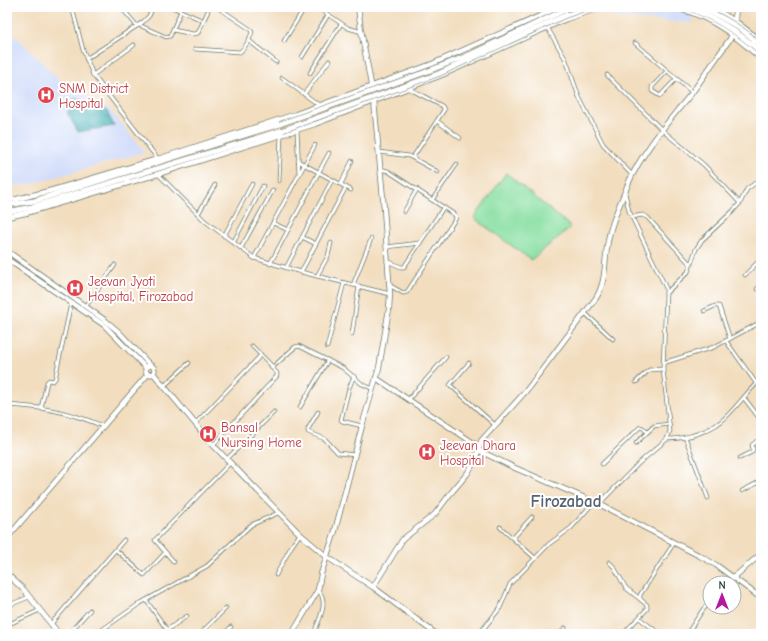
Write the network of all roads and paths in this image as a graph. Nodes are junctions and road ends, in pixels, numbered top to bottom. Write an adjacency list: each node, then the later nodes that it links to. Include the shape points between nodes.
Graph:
1 (72, 7): 41 (street)
2 (121, 7): 27 (street)
3 (153, 7): 27 (street, via 146,19)
4 (172, 7): 20 (street)
5 (218, 7): 19 (street)
6 (305, 7): 34 (street)
7 (317, 7): 22 (street)
8 (358, 7): 30 (main road)
9 (543, 7): 23 (street)
10 (560, 7): 23 (main road)
11 (571, 7): 92 (main road, bridge, via 467,56 280,124 34,201)
12 (589, 7): 60 (main road, bridge, via 438,74)
13 (602, 7): 28 (main road)
14 (671, 7): 31 (main road, via 719,25)
15 (684, 7): 39 (main road, bridge, via 728,26)
16 (699, 7): 37 (main road, bridge, via 740,28)
17 (711, 7): 25 (main road)
18 (736, 7): 25 (main road)
19 (223, 8): 32 (street, via 252,30)
20 (180, 11): 24 (street); 29 (street)
21 (208, 11): 24 (street)
22 (328, 14): 26 (street); 40 (street)
23 (545, 14): 51 (main road, via 432,64)
24 (204, 21): 29 (street, via 198,33)
25 (735, 21): 31 (main road); 33 (main road)
26 (341, 24): 30 (street, via 350,30); 46 (street)
27 (138, 25): 29 (street, via 168,37); 41 (street)
28 (547, 27): 52 (main road, via 476,61); 76 (street, via 566,60 580,97 603,144)
29 (173, 30)
30 (362, 32): 51 (main road)
31 (732, 35): 42 (main road); 53 (main road)
32 (248, 40): 38 (street, via 240,52); 44 (street)
33 (761, 41)
34 (284, 42)
35 (635, 43): 45 (street)
36 (134, 45): 48 (street)
37 (761, 46)
38 (195, 49)
39 (761, 52)
40 (302, 58)
41 (86, 59): 48 (street)
42 (761, 59)
43 (329, 61): 54 (street)
44 (276, 62)
45 (667, 71): 50 (street); 50 (street, via 652,87 652,91 660,96)
46 (310, 73)
47 (607, 74): 59 (street)
48 (93, 75): 66 (street)
49 (282, 78): 54 (street)
50 (676, 79): 53 (street)
51 (372, 86): 55 (main road); 56 (main road)
52 (408, 88): 55 (main road); 57 (street, via 443,108)
53 (692, 92): 59 (main road)
54 (304, 94): 56 (street)
55 (374, 101): 58 (main road); 63 (main road)
56 (319, 105): 66 (main road)
57 (437, 121): 61 (street); 65 (street)
58 (297, 130): 60 (main road); 67 (street)
59 (662, 130): 76 (main road); 91 (street, via 704,165)
60 (282, 133): 74 (main road); 79 (street); 94 (main road, via 32,207)
61 (460, 138)
62 (315, 145): 69 (street)
63 (379, 152): 65 (street); 71 (main road)
64 (329, 153): 72 (street)
65 (413, 157): 73 (street)
66 (158, 159): 89 (main road, via 32,196)
67 (298, 161): 69 (street); 75 (street)
68 (352, 161): 81 (street)
69 (304, 164): 72 (street); 75 (street)
70 (457, 164): 90 (street)
71 (380, 169): 87 (street, via 388,171); 108 (main road)
72 (318, 172): 78 (street); 100 (street)
73 (438, 172)
74 (158, 174): 96 (street); 98 (main road)
75 (299, 175): 99 (street)
76 (632, 175): 88 (main road)
77 (761, 179): 91 (street, via 747,189)
78 (332, 180): 81 (street); 102 (street)
79 (279, 181)
80 (252, 184): 101 (street)
81 (340, 184): 84 (street)
82 (215, 185): 96 (street)
83 (263, 186): 104 (street)
84 (346, 187): 86 (street); 107 (street)
85 (273, 190): 109 (street)
86 (352, 190)
87 (417, 190): 90 (street); 95 (street)
88 (625, 193): 97 (street); 135 (main road, via 609,235 602,287)
89 (7, 199)
90 (432, 200): 93 (street)
91 (740, 203): 117 (street, via 702,240)
92 (7, 205)
93 (443, 208): 106 (street); 126 (street, via 455,215 456,219 407,292 403,293)
94 (7, 212)
95 (404, 212)
96 (198, 214): 101 (street)
97 (632, 217): 117 (street, via 647,217); 130 (street)
98 (7, 218)
99 (273, 223): 100 (street); 111 (street)
100 (288, 230): 115 (street)
101 (224, 236): 104 (street)
102 (302, 237): 107 (street); 118 (street)
103 (371, 238): 125 (street)
104 (233, 243): 109 (street)
105 (331, 243): 122 (street, via 330,253)
106 (420, 243): 108 (street); 114 (street, via 402,267)
107 (316, 244): 119 (street)
108 (386, 247): 114 (main road)
109 (241, 248): 111 (street)
110 (7, 251): 120 (main road)
111 (254, 258): 115 (street)
112 (7, 259): 123 (main road)
113 (761, 259): 121 (street)
114 (387, 261): 126 (main road)
115 (270, 264): 118 (street)
116 (114, 265): 133 (street)
117 (691, 265): 130 (street, via 688,272)
118 (286, 268): 119 (street)
119 (301, 272): 122 (street)
120 (41, 274): 123 (main road); 133 (main road)
121 (745, 275)
122 (317, 276): 124 (street)
123 (37, 279): 132 (main road)
124 (344, 283): 125 (street); 142 (street)
125 (353, 285): 128 (street)
126 (389, 285): 131 (main road)
127 (761, 285): 129 (street)
128 (359, 286): 131 (street); 137 (street)
129 (757, 289)
130 (666, 293): 148 (street)
131 (390, 294): 154 (main road)
132 (71, 303): 149 (main road, via 109,330); 164 (street, via 54,379 47,382)
133 (86, 306): 149 (main road, via 113,326)
134 (704, 311): 139 (street, via 719,306)
135 (585, 313): 138 (street); 174 (main road, via 531,385)
136 (761, 322): 139 (street)
137 (352, 334)
138 (613, 339)
139 (730, 339): 140 (street)
140 (726, 341): 148 (street); 157 (street)
141 (252, 346): 143 (street)
142 (327, 347)
143 (261, 355): 150 (street); 170 (street)
144 (446, 357): 161 (street)
145 (328, 360): 150 (street, via 296,346); 153 (street); 163 (street)
146 (189, 363): 158 (street)
147 (468, 363): 174 (street, via 450,385)
148 (664, 363): 151 (street)
149 (148, 367): 152 (main road, via 146,371); 152 (main road, via 154,368)
150 (271, 367): 180 (street, via 277,376)
151 (663, 369): 156 (street, via 649,370); 171 (street)
152 (151, 374): 158 (main road); 172 (main road)
153 (354, 376): 159 (street, via 362,384); 173 (street, via 340,420)
154 (376, 378): 159 (main road); 161 (main road)
155 (761, 379): 157 (street)
156 (636, 382)
157 (756, 383): 160 (street)
158 (164, 386): 170 (main road)
159 (373, 389): 173 (main road)
160 (744, 398): 168 (street); 176 (street, via 722,421)
161 (408, 400): 181 (main road)
162 (7, 405): 164 (street)
163 (300, 407)
164 (41, 408): 172 (street, via 76,415)
165 (761, 409): 168 (street)
166 (274, 412): 184 (street)
167 (318, 412): 182 (street, via 308,432 325,439 338,453)
168 (756, 414): 169 (street)
169 (761, 420)
170 (196, 424): 180 (main road)
171 (669, 424): 175 (street, via 657,425); 178 (street)
172 (104, 426): 194 (main road)
173 (362, 426): 182 (main road)
174 (495, 426): 181 (main road)
175 (647, 432): 179 (street); 185 (street, via 640,427)
176 (685, 437): 178 (street); 188 (street)
177 (761, 438): 183 (street, via 752,445 752,452)
178 (667, 439): 189 (street)
179 (636, 443)
180 (213, 445): 184 (main road)
181 (478, 448): 189 (main road, via 515,468); 210 (main road, via 467,474 435,514 403,539)
182 (355, 456): 201 (main road)
183 (740, 458)
184 (229, 461): 190 (main road); 199 (street, via 155,540)
185 (602, 464)
186 (761, 481): 187 (street)
187 (742, 491)
188 (708, 498)
189 (596, 503): 197 (main road); 202 (street)
190 (278, 513): 193 (main road); 215 (street, via 247,528 207,566)
191 (532, 517): 195 (street)
192 (500, 527): 195 (street)
193 (300, 534): 201 (main road); 206 (street)
194 (7, 538)
195 (513, 538): 202 (street)
196 (124, 540): 198 (street)
197 (674, 543): 207 (main road); 214 (street, via 640,595)
198 (116, 550): 199 (street, via 144,575); 223 (street)
199 (165, 553): 203 (street)
200 (761, 554): 208 (main road)
201 (327, 556): 210 (main road); 211 (main road)
202 (536, 558): 237 (street, via 510,584 500,608)
203 (174, 562)
204 (609, 562): 214 (street, via 626,588)
205 (7, 574): 212 (main road)
206 (276, 575)
207 (729, 575)
208 (736, 575)
209 (742, 584): 213 (main road)
210 (374, 587): 236 (main road)
211 (318, 590): 234 (main road); 235 (street, via 324,602)
212 (29, 597): 216 (street); 218 (main road)
213 (761, 598)
214 (640, 599): 222 (street, via 647,607)
215 (146, 600): 227 (street); 230 (street)
216 (7, 606)
217 (226, 608): 232 (street, via 204,631)
218 (40, 610): 223 (main road); 224 (street)
219 (90, 610): 229 (street)
220 (702, 611): 241 (street)
221 (187, 616): 227 (street)
222 (639, 618): 239 (street); 240 (street)
223 (51, 624): 228 (main road)
224 (7, 626)
225 (231, 627): 233 (street)
226 (565, 628): 238 (street)
227 (166, 630): 231 (street)
228 (59, 634)
229 (68, 634)
230 (96, 634)
231 (170, 634)
232 (206, 634)
233 (224, 634)
234 (292, 634)
235 (314, 634)
236 (436, 634)
237 (479, 634)
238 (560, 634)
239 (623, 634)
240 (660, 634)
241 (687, 634)

